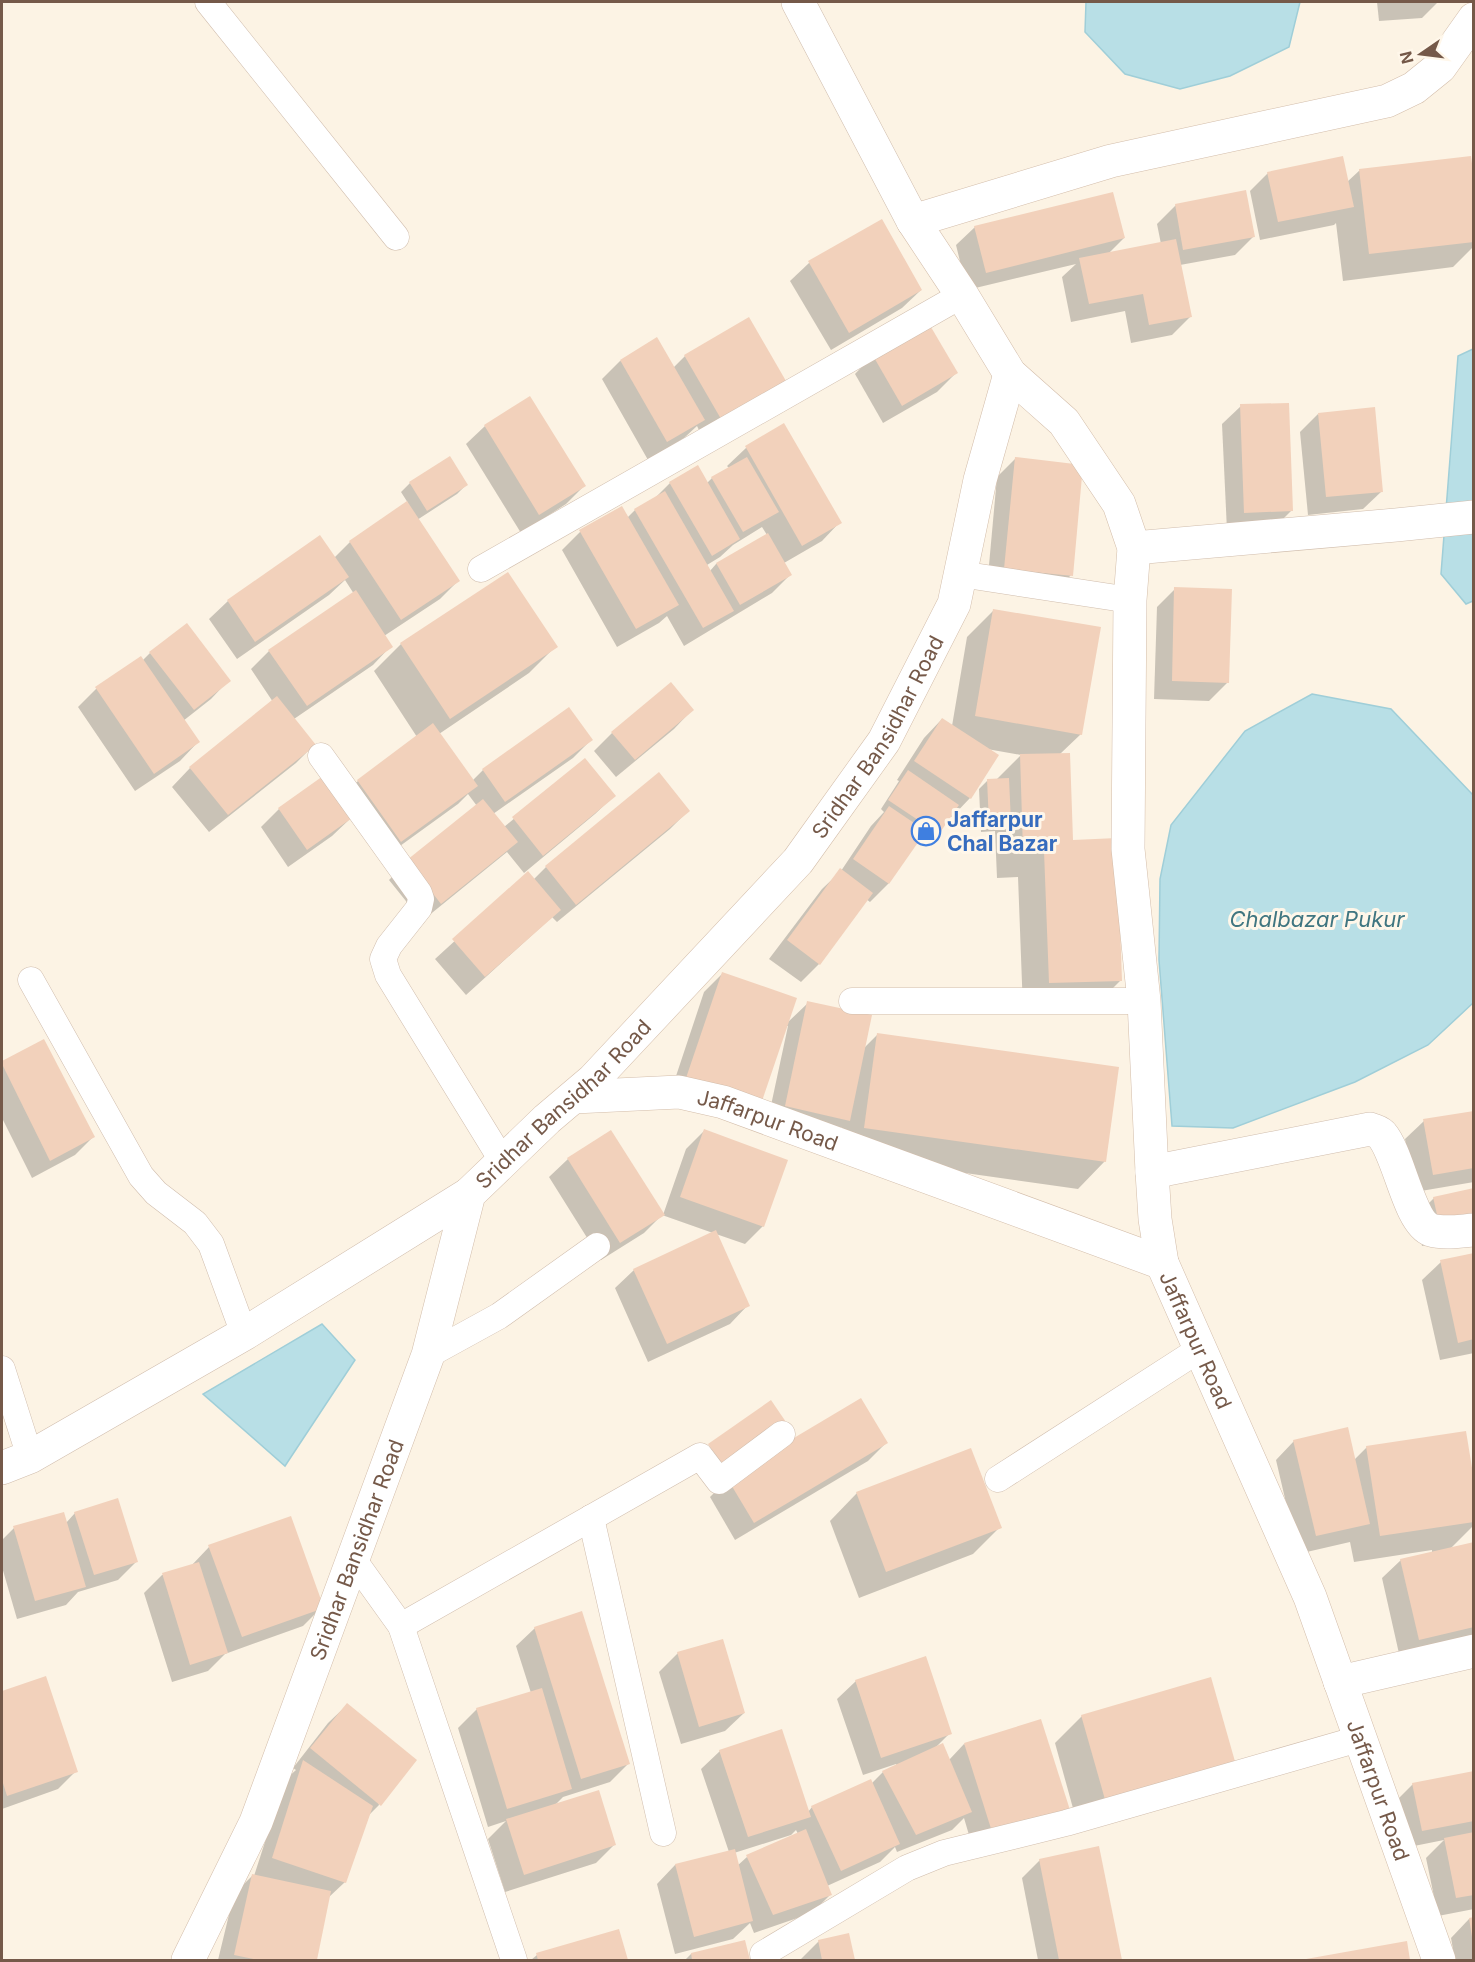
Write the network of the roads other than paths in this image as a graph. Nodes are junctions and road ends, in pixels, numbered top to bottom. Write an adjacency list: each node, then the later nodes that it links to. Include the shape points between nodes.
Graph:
1 (208, 2): 5 (lane)
2 (798, 2): 4 (street)
3 (1473, 19): 4 (street, via 1440,67 1414,88 1387,100 1111,161)
4 (913, 221): 6 (street)
5 (396, 237)
6 (962, 296): 7 (street); 10 (lane)
7 (1010, 374): 9 (street, via 1064,422 1119,504); 11 (street, Sridhar Bansidhar Road, via 980,480)
8 (1473, 517): 9 (street)
9 (1134, 548): 12 (street)
10 (482, 569)
11 (960, 574): 12 (lane); 17 (street, Sridhar Bansidhar Road, via 954,604 884,741 798,861)
12 (1130, 600): 16 (street, via 1128,849)
13 (321, 756): 18 (lane, via 419,893 419,908 383,959 388,975)
14 (31, 980): 24 (lane, via 141,1176 195,1224 211,1244)
15 (852, 1001): 16 (lane)
16 (1144, 1001): 19 (street)
17 (574, 1097): 18 (street, Sridhar Bansidhar Road); 23 (street, Jaffarpur Road, via 679,1092 723,1102)
18 (503, 1162): 20 (street, Sridhar Bansidhar Road)
19 (1152, 1172): 21 (street, via 1370,1129 1381,1133 1388,1146 1418,1219 1430,1229); 23 (street)
20 (469, 1194): 24 (street); 26 (street, Sridhar Bansidhar Road)
21 (1473, 1230)
22 (597, 1246): 26 (lane, via 500,1316)
23 (1162, 1263): 25 (street, Jaffarpur Road)
24 (244, 1334): 29 (street)
25 (1200, 1349): 30 (lane); 35 (street, Jaffarpur Road, via 1310,1597)
26 (428, 1355): 32 (street, Sridhar Bansidhar Road)
27 (2, 1369): 29 (lane)
28 (782, 1434): 31 (lane, via 719,1481 700,1456)
29 (16, 1462)
30 (998, 1479)
31 (591, 1518): 33 (lane); 37 (lane)
32 (353, 1559): 33 (lane); 39 (street, Sridhar Bansidhar Road, via 256,1822)
33 (401, 1626): 40 (lane)
34 (1473, 1651): 35 (street)
35 (1340, 1682): 36 (street, Jaffarpur Road)
36 (1362, 1738): 38 (lane, via 1066,1823 944,1853 907,1868); 41 (street, Jaffarpur Road)
37 (663, 1833)
38 (763, 1954)
39 (188, 1960)
40 (514, 1960)
41 (1439, 1960)

